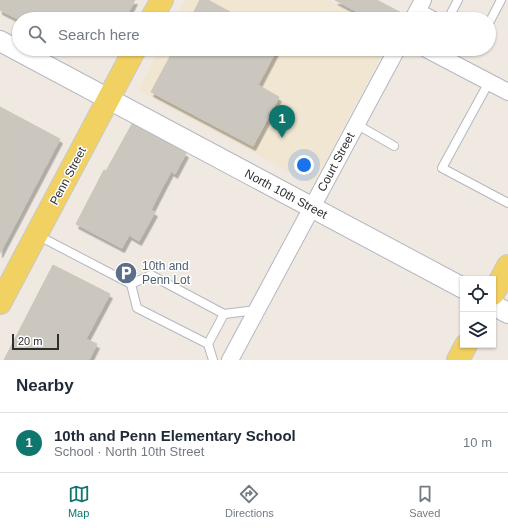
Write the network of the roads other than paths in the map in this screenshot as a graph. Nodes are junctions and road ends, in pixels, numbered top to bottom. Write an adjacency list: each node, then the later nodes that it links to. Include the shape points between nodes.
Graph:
1 (162, 0): 4 (main road)
2 (458, 0): 5 (lane)
3 (501, 0): 6 (lane)
4 (156, 12)
5 (452, 12)
6 (495, 12)
7 (0, 41): 8 (street, North 10th Street)
8 (12, 47)
9 (28, 56): 15 (street, North 10th Street)
10 (131, 56): 15 (main road, Penn Street)
11 (393, 56): 16 (street, Court Street)
12 (439, 56): 13 (street)
13 (489, 82): 14 (street); 18 (lane, via 442,168)
14 (508, 92)
15 (109, 99): 19 (street, North 10th Street); 20 (main road, Penn Street)
16 (356, 124): 17 (lane); 19 (street, Court Street)
17 (394, 146)
18 (508, 203)
19 (312, 207): 23 (street, North 10th Street); 27 (street, Court Street)
20 (36, 235): 22 (lane); 25 (main road, Penn Street)
21 (508, 266): 24 (main road)
22 (131, 284): 29 (lane, via 151,275); 30 (lane, via 137,308)
23 (460, 286)
24 (496, 288)
25 (0, 303)
26 (496, 306): 28 (street)
27 (256, 310): 29 (lane); 33 (street, Court Street)
28 (508, 313)
29 (224, 314): 30 (lane)
30 (208, 344): 32 (lane)
31 (464, 348): 34 (main road)
32 (213, 360)
33 (230, 360)
34 (458, 360)

